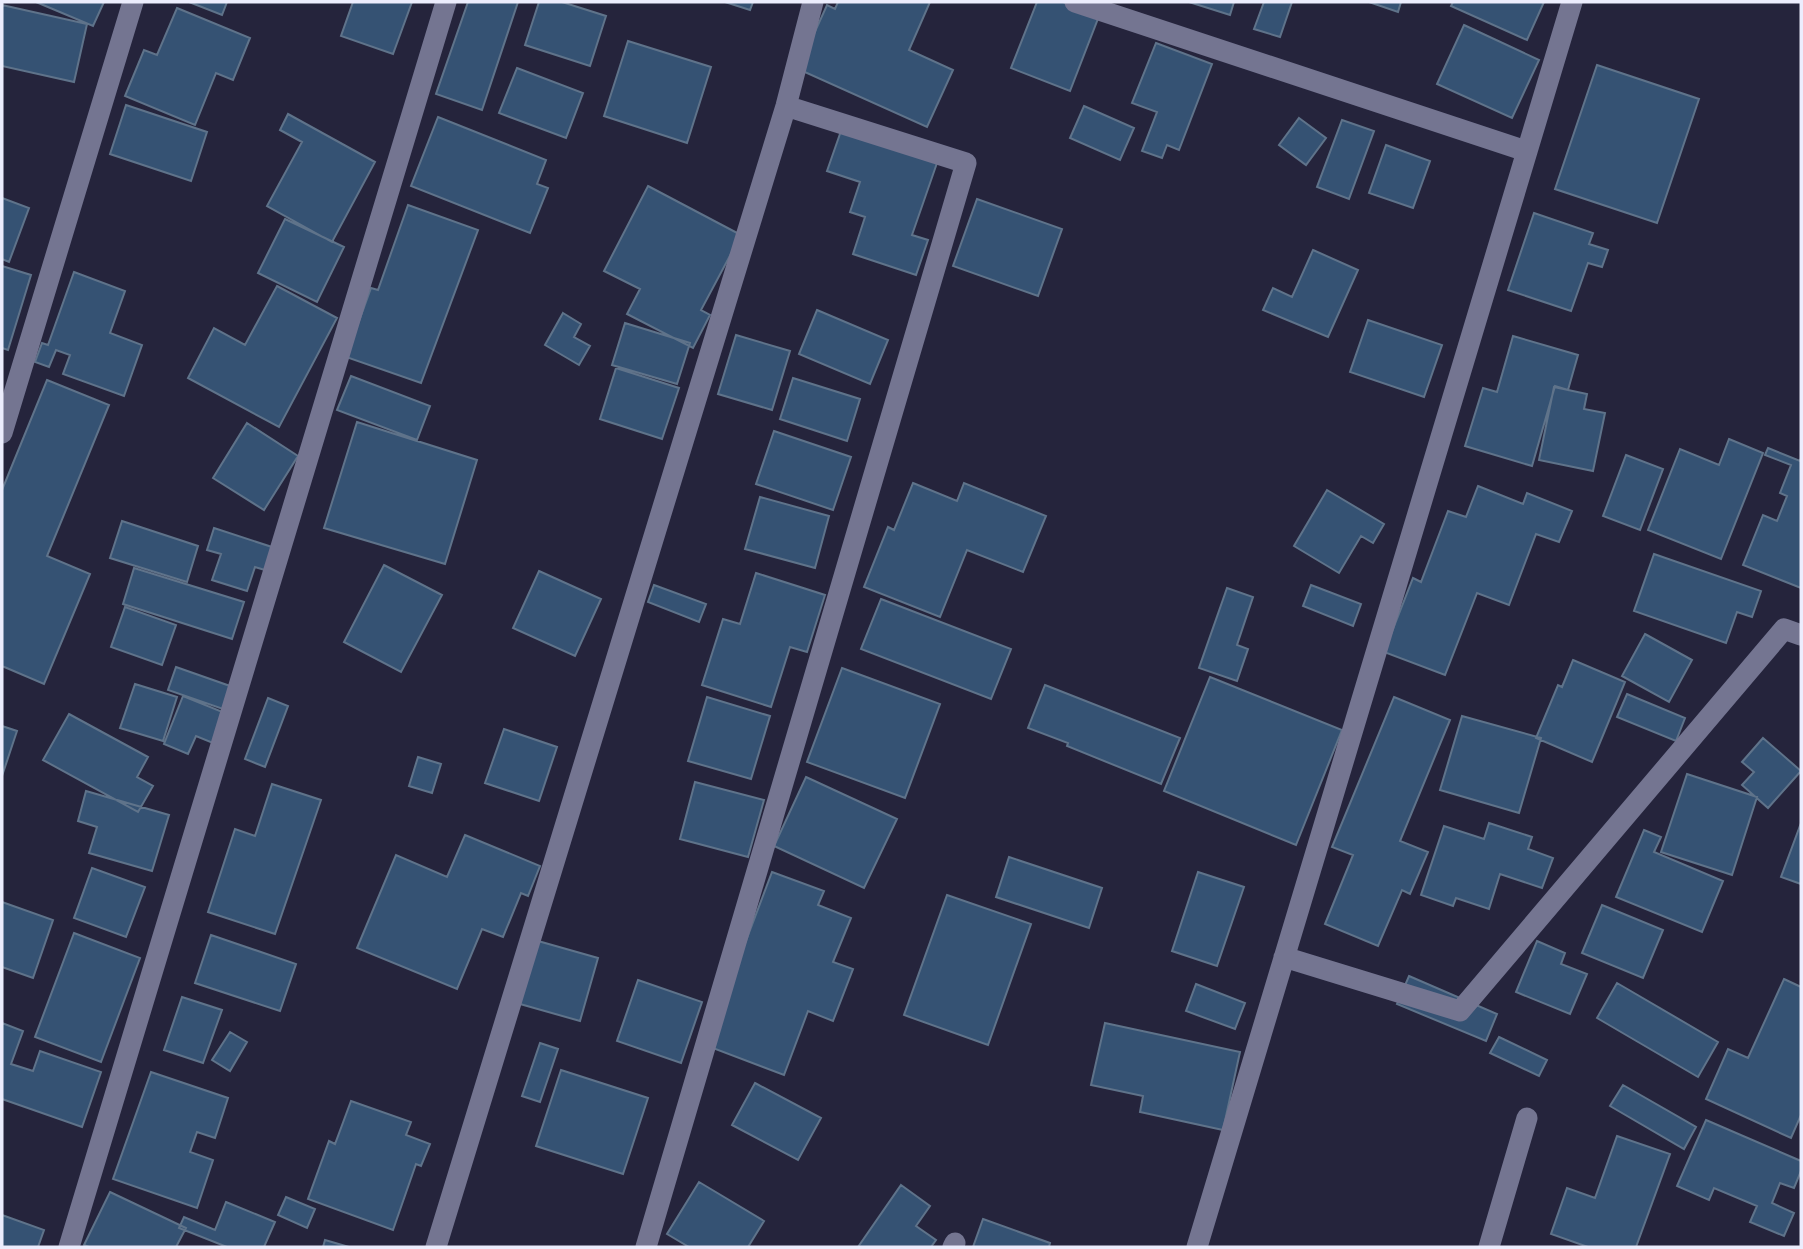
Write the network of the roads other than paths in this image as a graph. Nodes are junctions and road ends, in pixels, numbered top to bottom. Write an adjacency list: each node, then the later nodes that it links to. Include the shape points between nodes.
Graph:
1 (133, 2): 8 (street)
2 (446, 2): 12 (street)
3 (813, 2): 6 (street)
4 (1075, 2): 7 (street)
5 (1572, 2): 7 (street)
6 (786, 106): 13 (street); 14 (street, via 966,163)
7 (1527, 151): 10 (street)
8 (2, 433)
9 (1801, 635): 10 (street, via 1784,629 1460,1011)
10 (1284, 957): 15 (street)
11 (1527, 1118): 16 (street)
12 (69, 1247)
13 (436, 1247)
14 (646, 1247)
15 (1196, 1247)
16 (1489, 1247)

